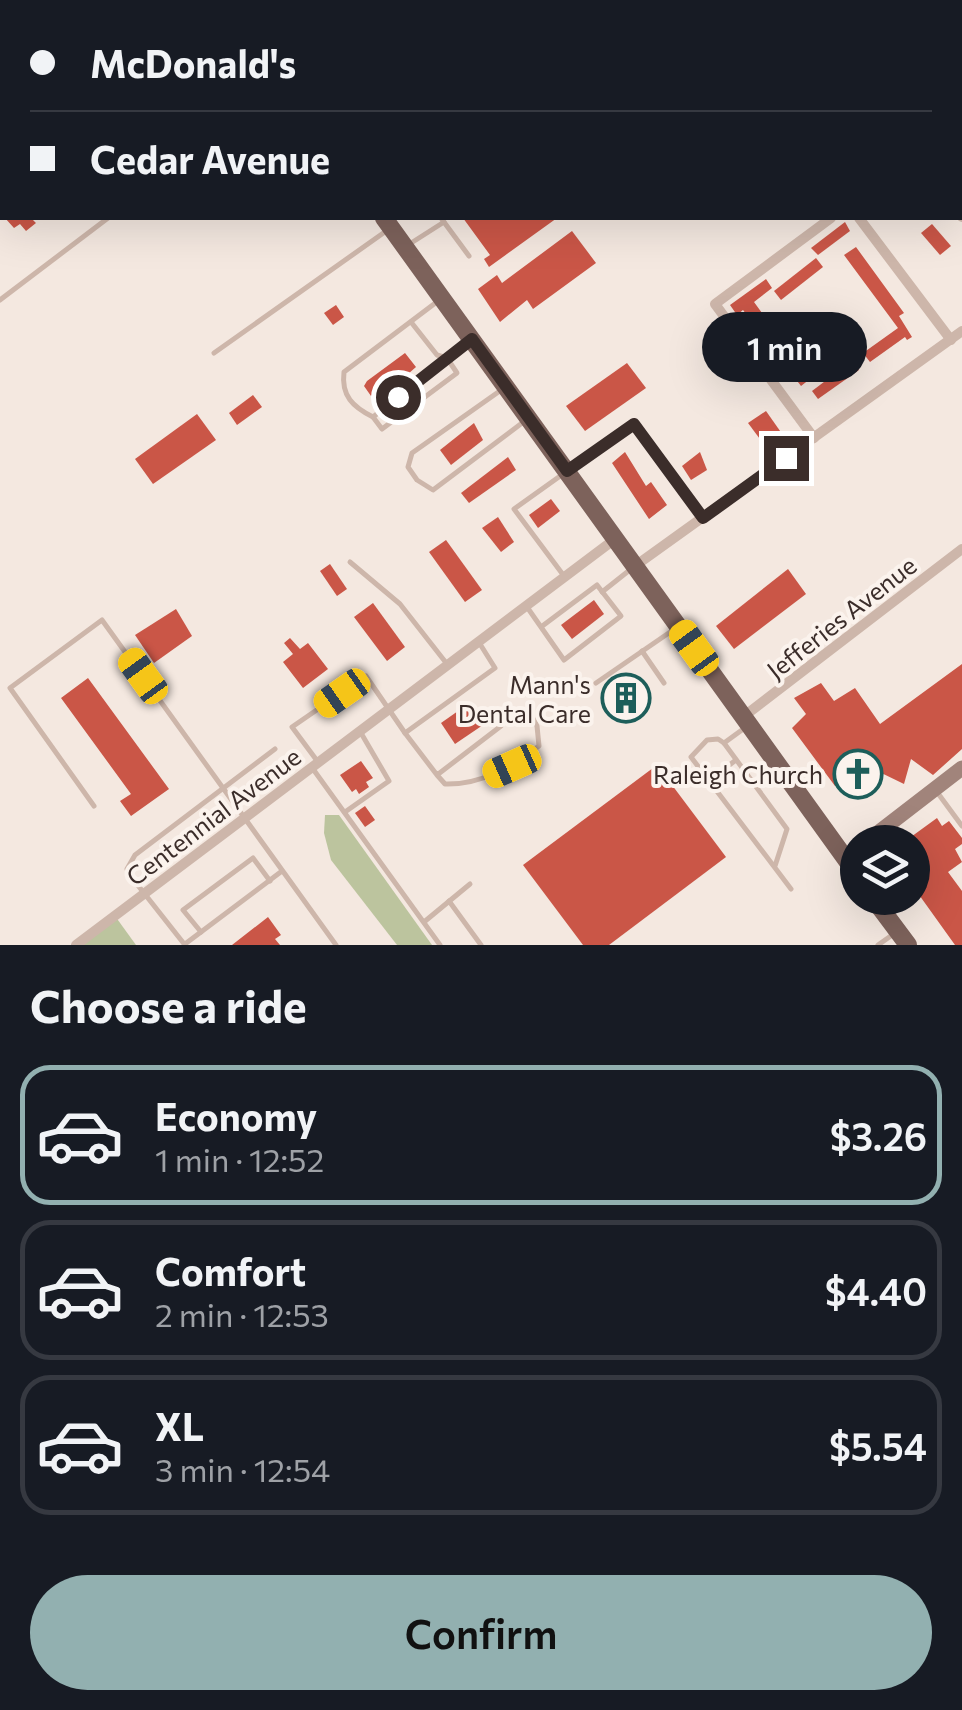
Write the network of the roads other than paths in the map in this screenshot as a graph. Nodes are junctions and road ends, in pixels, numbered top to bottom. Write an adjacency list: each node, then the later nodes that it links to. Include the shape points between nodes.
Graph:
1 (105, 220): 9 (lane)
2 (443, 220): 6 (lane); 7 (lane)
3 (828, 220): 19 (street, via 715,304)
4 (861, 220): 13 (street)
5 (388, 222): 6 (main road); 14 (lane)
6 (406, 247): 8 (main road)
7 (469, 256)
8 (442, 298): 10 (lane); 12 (main road)
9 (0, 300)
10 (411, 322): 15 (lane); 17 (lane, via 344,372 346,397)
11 (962, 331): 13 (street)
12 (472, 339): 15 (lane); 16 (main road)
13 (951, 340): 19 (street)
14 (214, 353)
15 (447, 358): 17 (lane); 17 (lane, via 457,373 382,429)
16 (506, 386): 18 (main road); 18 (lane, via 412,454 408,467 417,480 433,490)
17 (373, 416)
18 (529, 418): 20 (main road)
19 (814, 438): 21 (street)
20 (567, 471): 21 (lane, via 634,424); 22 (main road); 26 (lane, via 514,509)
21 (703, 518): 25 (street)
22 (615, 538): 25 (main road); 26 (street, Centennial Avenue)
23 (962, 549): 37 (street, Jefferies Avenue)
24 (350, 562): 33 (lane, via 400,604)
25 (635, 566): 27 (lane); 29 (main road)
26 (564, 576): 28 (street, Centennial Avenue)
27 (602, 592): 30 (lane, via 597,585); 30 (lane, via 620,616 564,660)
28 (525, 605): 30 (lane); 31 (street, Centennial Avenue)
29 (678, 626): 32 (lane); 37 (main road)
30 (541, 627)
31 (478, 641): 33 (street, Centennial Avenue); 39 (lane, via 495,668)
32 (642, 652): 34 (lane); 35 (lane)
33 (447, 664): 36 (street, Centennial Avenue)
34 (596, 683)
35 (664, 683)
36 (388, 708): 38 (street, Centennial Avenue); 39 (lane); 43 (lane, via 366,676 292,728)
37 (746, 721): 40 (lane); 56 (main road)
38 (360, 730): 43 (street, Centennial Avenue); 50 (lane, via 389,781)
39 (405, 733): 45 (lane)
40 (724, 744): 42 (lane); 46 (lane, via 707,740 691,757)
41 (275, 749): 47 (lane)
42 (736, 760): 46 (lane); 57 (lane, via 787,829)
43 (315, 764): 50 (lane); 52 (street, Centennial Avenue)
44 (962, 768): 48 (street)
45 (437, 775): 45 (lane, via 502,726 509,711 531,714 539,746 512,766 470,784 445,784)
46 (708, 780): 57 (lane)
47 (224, 788): 49 (lane, via 102,620 10,688); 52 (lane); 62 (lane, via 135,854 127,869)
48 (935, 789): 53 (lane); 54 (street)
49 (94, 806)
50 (344, 812): 65 (lane)
51 (962, 812): 53 (lane)
52 (246, 817): 58 (lane); 62 (street, Centennial Avenue)
53 (955, 817): 55 (lane)
54 (888, 825)
55 (962, 826)
56 (840, 840)
57 (775, 866): 61 (lane)
58 (283, 870): 59 (lane); 70 (lane)
59 (270, 881): 66 (lane); 66 (lane, via 252,858 183,910)
60 (470, 884): 63 (lane)
61 (791, 889)
62 (144, 894): 68 (lane); 69 (street, Centennial Avenue)
63 (449, 902): 65 (lane); 72 (lane)
64 (886, 915): 67 (main road)
65 (424, 922): 71 (lane)
66 (201, 932): 68 (lane)
67 (903, 938): 73 (lane)
68 (185, 944)
69 (76, 945)
70 (336, 945)
71 (440, 945)
72 (481, 945)
73 (878, 945)

